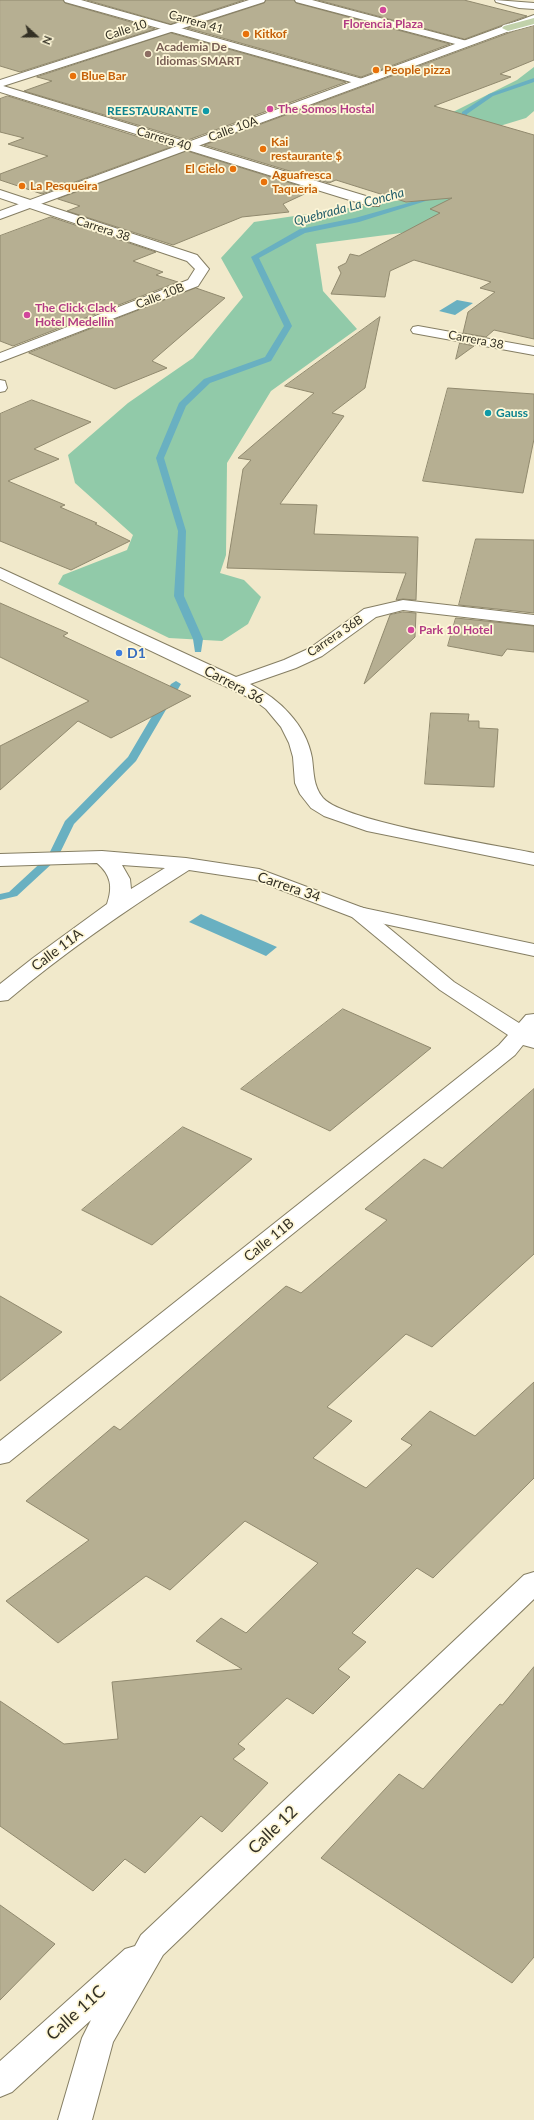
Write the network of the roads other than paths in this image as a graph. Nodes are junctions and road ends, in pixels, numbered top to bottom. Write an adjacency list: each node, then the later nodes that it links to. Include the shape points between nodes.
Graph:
1 (69, 0): 11 (street, Carrera 41)
2 (99, 0): 9 (street, Carrera 41)
3 (260, 0): 9 (street, Calle 10)
4 (300, 0): 12 (street)
5 (500, 0): 6 (street)
6 (532, 6)
7 (534, 18): 10 (street, Calle 10A)
8 (534, 21): 10 (main road)
9 (185, 25): 11 (street, Calle 10); 13 (street, Carrera 41)
10 (508, 28): 12 (street, Calle 10A)
11 (172, 29): 14 (street, Carrera 41); 15 (street, Calle 10)
12 (463, 43): 13 (street, Calle 10A)
13 (376, 77): 14 (street, Calle 10A)
14 (362, 82): 17 (street, Calle 10A)
15 (0, 84)
16 (0, 88): 17 (street, Carrera 40)
17 (186, 146): 19 (street, Carrera 40); 20 (street, Calle 10A)
18 (0, 194): 20 (street, Carrera 38)
19 (374, 203)
20 (28, 204): 21 (street, Calle 10A); 22 (street, Carrera 38, via 192,258)
21 (0, 215)
22 (202, 269): 25 (street, Calle 10B, via 193,283)
23 (418, 330): 24 (street, Carrera 38)
24 (534, 351)
25 (0, 358)
26 (0, 384): 27 (street)
27 (0, 388)
28 (0, 573): 30 (street, Carrera 36)
29 (534, 620): 30 (street, Carrera 36B, via 403,605 386,608 357,621 316,652)
30 (235, 683): 32 (street, Carrera 36, via 272,705 289,725 302,757 305,783 318,804 367,825)
31 (102, 856): 33 (street, Carrera 34); 34 (street, Carrera 34); 35 (street, via 112,865 120,879 121,895)
32 (534, 859)
33 (0, 860)
34 (186, 864): 35 (street, Calle 11A); 36 (street, Carrera 34, via 259,875)
35 (116, 907): 38 (street, Calle 11A, via 40,962)
36 (359, 913): 37 (street); 39 (street, Carrera 34, via 447,986)
37 (534, 950)
38 (0, 995)
39 (530, 1032): 40 (street, Calle 11B)
40 (0, 1455)
41 (534, 1582): 42 (street, Calle 12)
42 (152, 1945): 43 (street, Calle 11C); 44 (street, Calle 12, via 98,2038)
43 (0, 2082)
44 (75, 2120)

